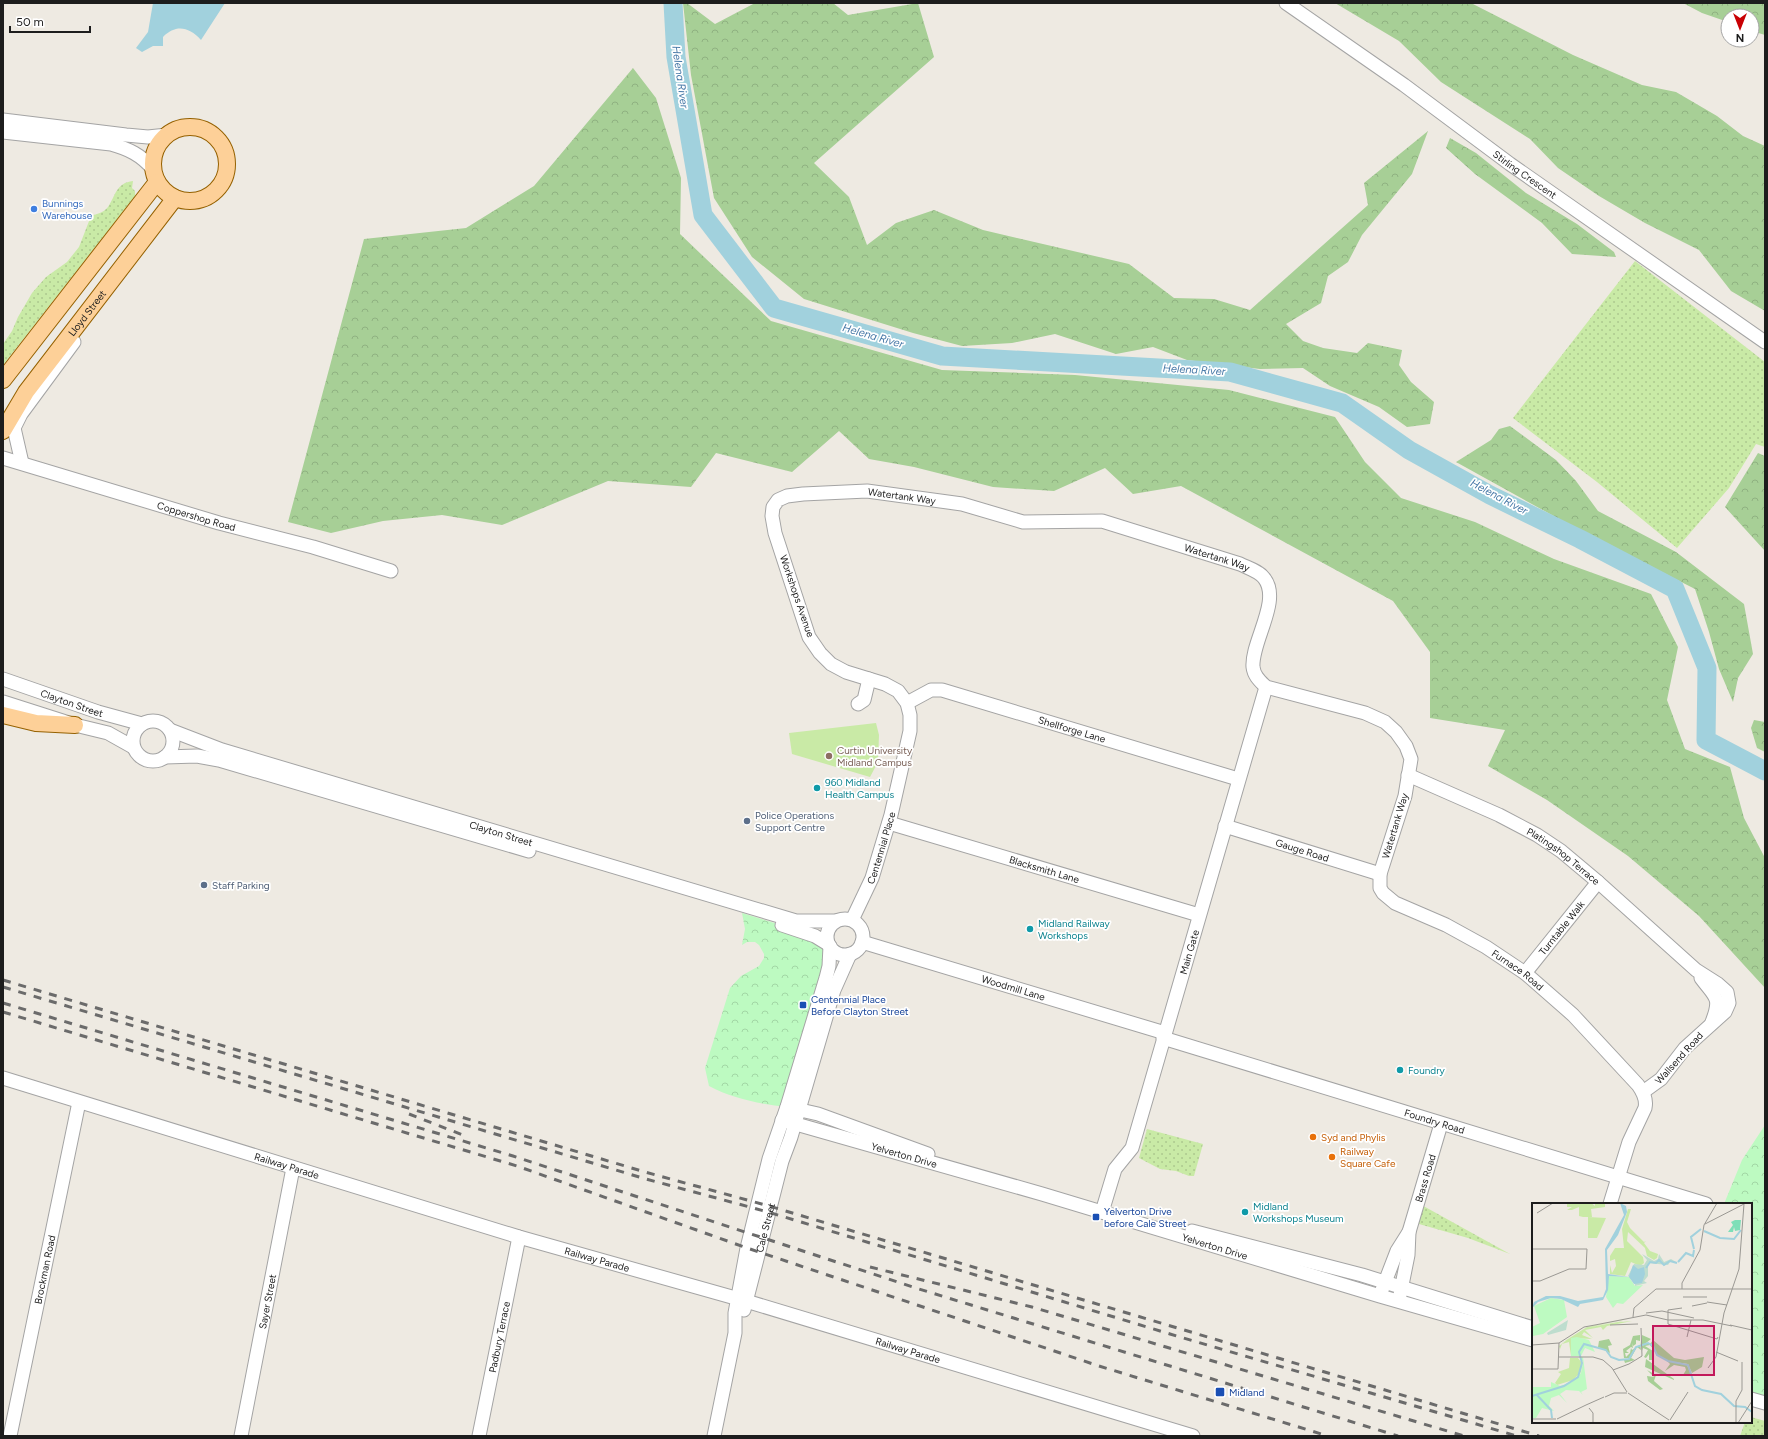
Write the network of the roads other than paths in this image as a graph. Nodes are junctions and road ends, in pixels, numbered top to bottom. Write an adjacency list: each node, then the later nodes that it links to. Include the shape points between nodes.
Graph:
1 (1286, 3): 8 (street, Stirling Crescent, via 1404,85 1510,164)
2 (3, 120): 4 (street, via 148,137)
3 (3, 132): 5 (street, via 112,144 127,148 143,158)
4 (167, 134): 5 (main road, via 155,150); 6 (main road, via 184,127 202,129 218,140 227,158 225,175 217,190 197,200)
5 (155, 175): 6 (main road, via 165,191); 9 (main road)
6 (175, 198): 7 (main road, Lloyd Street)
7 (93, 305): 10 (main road, Lloyd Street, via 26,392); 12 (street, via 86,326 21,414 14,428)
8 (1765, 342)
9 (3, 380)
10 (3, 431)
11 (3, 458): 12 (street, Coppershop Road)
12 (22, 463): 14 (street, Coppershop Road)
13 (773, 506): 16 (street, Workshops Avenue, via 775,533 810,637 831,664); 17 (street, Watertank Way, via 787,496 867,491 962,504 1023,522 1102,521 1240,564 1264,578 1269,590 1269,602 1253,668 1257,678)
14 (391, 571)
15 (3, 679): 22 (street, Clayton Street, via 98,712)
16 (869, 679): 19 (street, Workshops Avenue, via 898,691); 20 (street, via 864,700)
17 (1266, 687): 27 (street, Watertank Way, via 1365,714 1385,722 1406,746 1410,759); 28 (street, Main Gate)
18 (3, 702): 23 (street, Clayton Street)
19 (907, 703): 28 (street, Shellforge Lane, via 931,690 942,690); 29 (street, Centennial Place, via 910,731)
20 (858, 704)
21 (3, 715): 23 (main road, via 36,722)
22 (142, 724): 24 (street, via 158,721); 25 (street, via 135,733)
23 (75, 725): 25 (street, Clayton Street, via 108,733)
24 (170, 730): 26 (street, via 173,736 172,748); 35 (street, Clayton Street, via 222,750 796,921)
25 (133, 747): 26 (street, via 139,755 148,760)
26 (165, 758): 37 (street, Clayton Street, via 197,756 219,760 804,932)
27 (1408, 775): 31 (street, Watertank Way, via 1405,796); 32 (street, Platingshop Terrace, via 1499,815 1536,835 1561,851)
28 (1238, 779): 30 (street, Main Gate)
29 (889, 823): 33 (street, Blacksmith Lane); 34 (street, Centennial Place, via 872,878)
30 (1225, 826): 31 (street, Gauge Road); 33 (street, Main Gate)
31 (1380, 874): 40 (street, Furnace Road, via 1380,888 1389,899 1446,925)
32 (1598, 882): 39 (street, Platingshop Terrace); 40 (street, Turntable Walk)
33 (1199, 915): 41 (street, Main Gate)
34 (852, 920): 35 (street); 36 (street, via 862,932)
35 (836, 921): 37 (street, via 828,929)
36 (862, 942): 38 (street, via 860,947); 41 (street, Woodmill Lane)
37 (829, 945): 38 (street, via 839,954); 45 (street, via 829,966)
38 (850, 954): 45 (street, via 834,990)
39 (1696, 970): 43 (street, Wallsend Road, via 1716,997 1718,1008 1712,1022 1685,1048 1661,1080)
40 (1525, 973): 43 (street, Furnace Road, via 1572,1015)
41 (1164, 1035): 48 (street, Foundry Road); 53 (street, Main Gate, via 1132,1148 1115,1169)
42 (3, 1078): 44 (street, Railway Parade)
43 (1643, 1092): 50 (street, via 1645,1108 1629,1142)
44 (79, 1102): 49 (street, Railway Parade); 66 (street, Brockman Road)
45 (794, 1108): 46 (street); 47 (street); 53 (street, Yelverton Drive, via 925,1153)
46 (782, 1120): 47 (street, Yelverton Drive); 59 (street, Cale Street, via 769,1159 740,1276)
47 (796, 1123): 53 (street, Yelverton Drive); 59 (street, Cale Street, via 782,1161)
48 (1441, 1124): 50 (street, Foundry Road); 54 (street, Brass Road)
49 (293, 1168): 55 (street, Railway Parade); 67 (street, Sayer Street)
50 (1618, 1178): 51 (street); 52 (street, Foundry Road)
51 (1610, 1203)
52 (1703, 1203)
53 (1103, 1209): 56 (street, Yelverton Drive); 58 (street, Yelverton Drive)
54 (1409, 1232): 56 (street, Brass Road, via 1397,1251); 57 (street, Brass Road)
55 (520, 1238): 59 (street, Railway Parade); 68 (street, Padbury Terrace)
56 (1385, 1282): 57 (street, Yelverton Drive); 58 (street, Brass Road)
57 (1402, 1287): 60 (street, Brass Road); 61 (street, Yelverton Drive)
58 (1380, 1296): 60 (street, Yelverton Drive)
59 (742, 1300): 65 (street, Railway Parade); 69 (street, Cale Street, via 735,1313 735,1332)
60 (1399, 1302): 62 (street, Yelverton Drive)
61 (1532, 1328)
62 (1532, 1340)
63 (1752, 1399): 64 (street)
64 (1765, 1403)
65 (1152, 1430): 70 (street, Railway Parade)
66 (10, 1436)
67 (241, 1436)
68 (479, 1436)
69 (714, 1436)
70 (1193, 1436)

